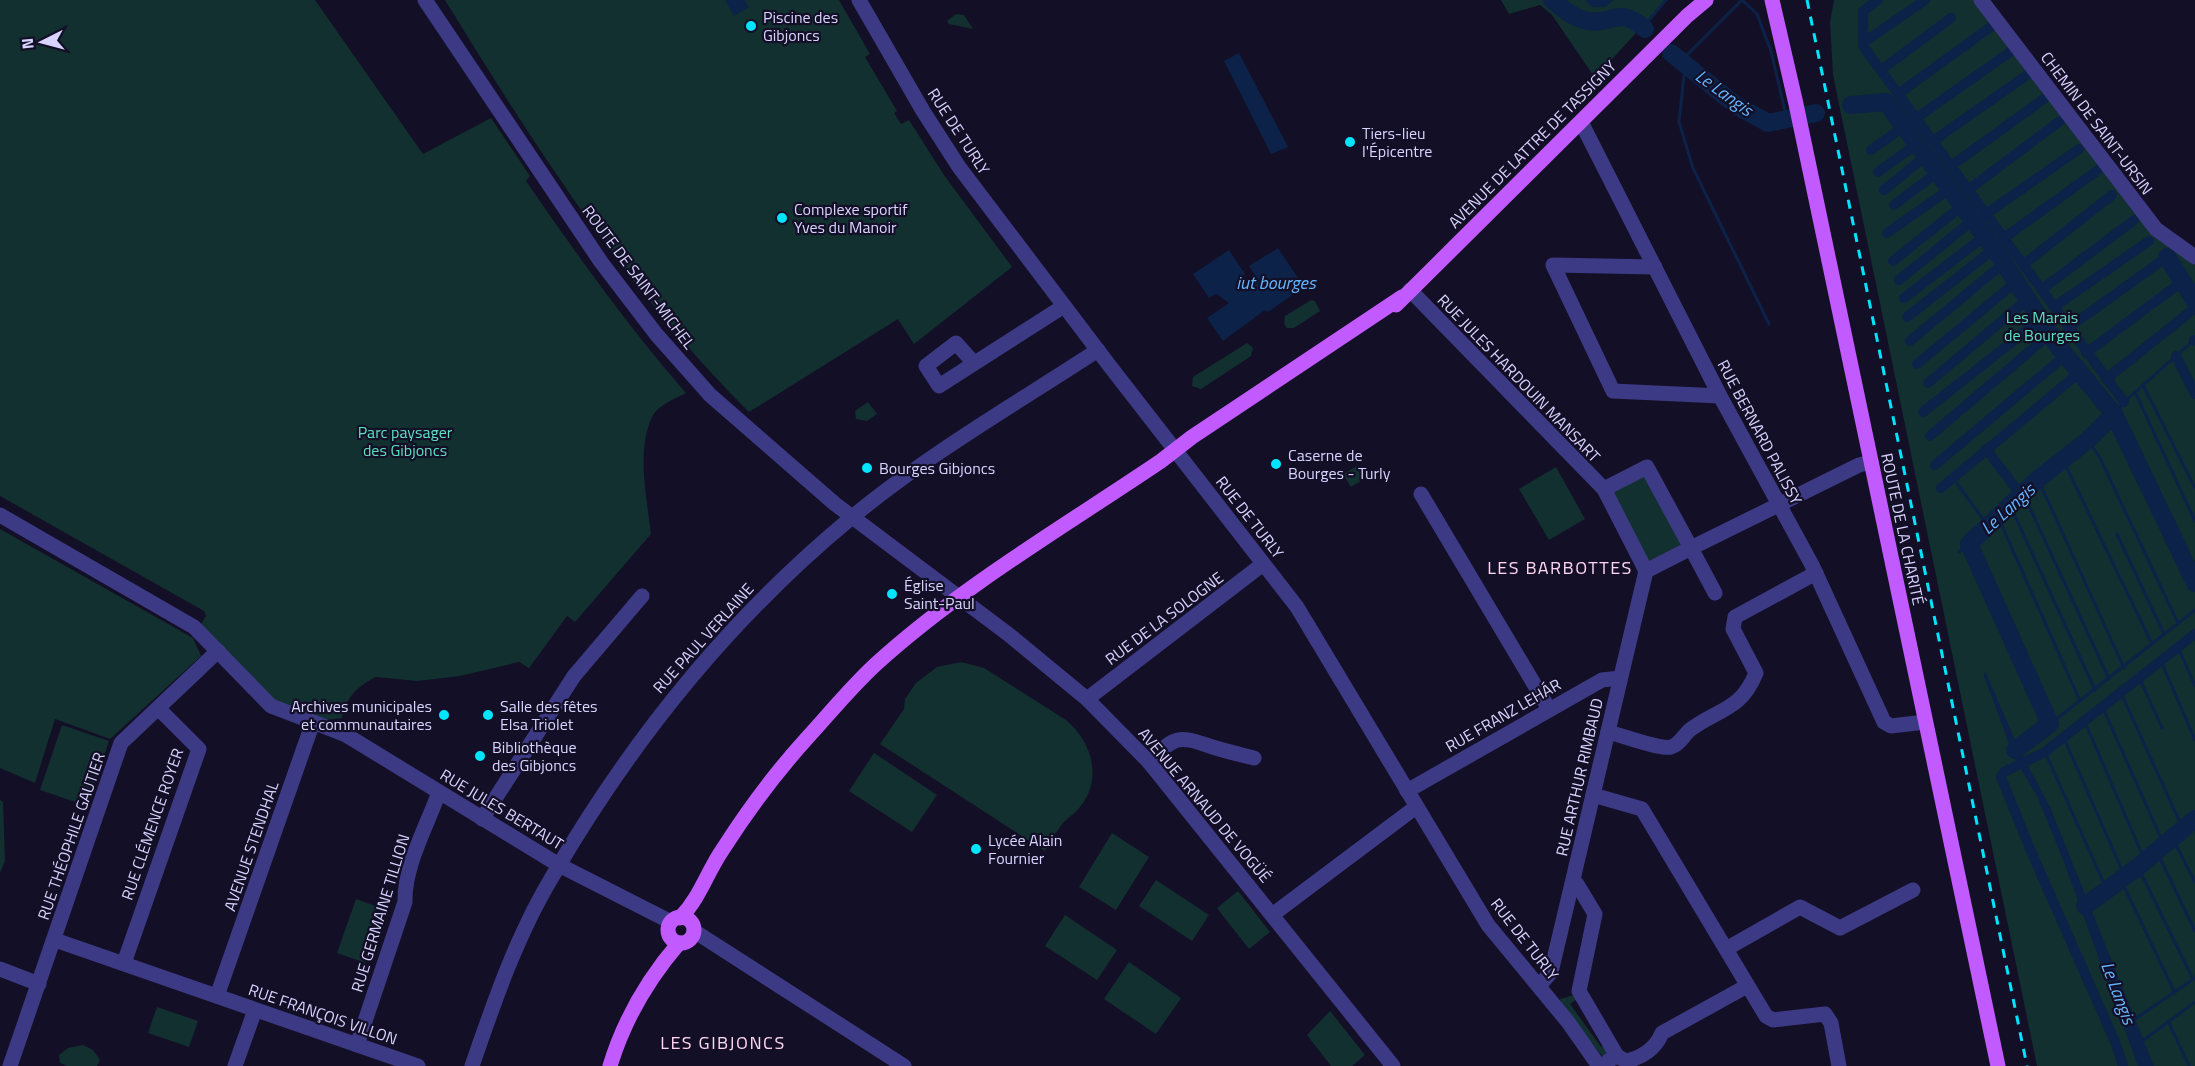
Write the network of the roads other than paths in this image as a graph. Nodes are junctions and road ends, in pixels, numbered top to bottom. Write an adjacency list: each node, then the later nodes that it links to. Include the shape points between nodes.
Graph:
1 (425, 0): 22 (street, ROUTE DE SAINT-MICHEL, via 601,262 656,334 710,395)
2 (859, 0): 12 (street, RUE DE TURLY, via 959,167)
3 (1698, 0): 7 (main road, AVENUE DE LATTRE DE TASSIGNY)
4 (1706, 0): 7 (main road, AVENUE DE LATTRE DE TASSIGNY)
5 (1981, 0): 9 (street, CHEMIN DE SAINT-URSIN, via 2156,229)
6 (1771, 5): 17 (main road, ROUTE DE LA CHARITÉ, via 1802,129)
7 (1687, 16): 8 (main road, AVENUE DE LATTRE DE TASSIGNY)
8 (1581, 122): 10 (street, RUE BERNARD PALISSY); 11 (main road, AVENUE DE LATTRE DE TASSIGNY)
9 (2195, 257)
10 (1655, 267): 15 (street, RUE BERNARD PALISSY); 15 (street, via 1553,259 1613,391)
11 (1406, 294): 16 (main road, AVENUE DE LATTRE DE TASSIGNY); 18 (street, RUE JULES HARDOUIN MANSART)
12 (1064, 306): 13 (street, RUE DE TURLY); 14 (street)
13 (1098, 350): 16 (street, RUE DE TURLY); 22 (street, RUE PAUL VERLAINE)
14 (972, 362)
15 (1720, 396): 20 (street, RUE BERNARD PALISSY)
16 (1176, 451): 24 (street, RUE DE TURLY); 29 (main road, AVENUE DE LATTRE DE TASSIGNY)
17 (1871, 462): 20 (street); 35 (main road, ROUTE DE LA CHARITÉ)
18 (1604, 489): 23 (street, via 1647,467); 25 (street, RUE JULES HARDOUIN MANSART)
19 (1421, 494): 33 (street)
20 (1777, 505): 23 (street); 26 (street, RUE BERNARD PALISSY)
21 (0, 515): 30 (street, RUE JULES BERTAUT, via 194,627)
22 (852, 517): 29 (street, ROUTE DE SAINT-MICHEL); 45 (street, RUE PAUL VERLAINE, via 754,605 682,686)
23 (1691, 548): 25 (street); 27 (street)
24 (1263, 564): 32 (street, RUE DE LA SOLOGNE); 40 (street, RUE DE TURLY, via 1297,607)
25 (1646, 571): 31 (street, RUE ARTHUR RIMBAUD)
26 (1816, 573): 35 (street, RUE BERNARD PALISSY, via 1884,722 1892,726); 37 (street, via 1735,617 1733,629 1756,673 1748,692 1731,706 1689,730 1668,748)
27 (1715, 593)
28 (642, 596): 44 (street, via 574,676)
29 (959, 598): 32 (street, AVENUE ARNAUD DE VOGÜÉ); 49 (main road, AVENUE DE LATTRE DE TASSIGNY, via 874,666 806,739 721,851)
30 (218, 651): 34 (street, RUE THÉOPHILE GAUTIER); 36 (street, RUE JULES BERTAUT, via 271,706)
31 (1620, 678): 33 (street, RUE FRANZ LEHÁR, via 1602,680); 37 (street, RUE ARTHUR RIMBAUD)
32 (1087, 699): 39 (street, AVENUE ARNAUD DE VOGÜÉ)
33 (1549, 709): 40 (street, RUE FRANZ LEHÁR)
34 (159, 710): 50 (street, RUE THÉOPHILE GAUTIER, via 121,743); 52 (street, RUE CLÉMENCE ROYER, via 199,750)
35 (1925, 722): 71 (main road, ROUTE DE LA CHARITÉ)
36 (320, 724): 41 (street, RUE JULES BERTAUT); 57 (street, AVENUE STENDHAL)
37 (1608, 732): 42 (street, RUE ARTHUR RIMBAUD)
38 (1254, 758): 39 (street, via 1181,738)
39 (1149, 762): 48 (street, AVENUE ARNAUD DE VOGÜÉ)
40 (1407, 791): 43 (street, RUE DE TURLY)
41 (439, 792): 44 (street, RUE JULES BERTAUT); 59 (street, RUE GERMAINE TILLION, via 409,874 405,902)
42 (1593, 795): 46 (street, RUE ARTHUR RIMBAUD); 51 (street, via 1642,809)
43 (1416, 807): 48 (street); 55 (street, RUE DE TURLY, via 1488,925)
44 (482, 819): 45 (street, RUE JULES BERTAUT)
45 (559, 865): 49 (street, RUE JULES BERTAUT); 62 (street, RUE PAUL VERLAINE, via 498,992)
46 (1573, 883): 55 (street, RUE ARTHUR RIMBAUD, via 1551,972); 60 (street, via 1595,914 1579,991)
47 (1913, 890): 51 (street, via 1840,928 1800,907)
48 (1272, 915): 68 (street, AVENUE ARNAUD DE VOGÜÉ)
49 (678, 929): 66 (main road, AVENUE DE LATTRE DE TASSIGNY, via 630,1016); 67 (street, RUE JULES BERTAUT, via 739,960)
50 (55, 940): 52 (street, RUE FRANÇOIS VILLON); 54 (street, RUE THÉOPHILE GAUTIER)
51 (1726, 949): 56 (street)
52 (124, 963): 57 (street, RUE FRANÇOIS VILLON)
53 (0, 969): 54 (street)
54 (39, 984): 63 (street, RUE THÉOPHILE GAUTIER)
55 (1539, 986): 69 (street, RUE DE TURLY)
56 (1747, 986): 60 (street, via 1662,1033 1655,1046 1636,1058 1626,1061); 70 (street, via 1770,1020 1825,1014 1831,1023)
57 (217, 996): 58 (street, RUE FRANÇOIS VILLON)
58 (255, 1010): 59 (street, RUE FRANÇOIS VILLON); 64 (street)
59 (357, 1045): 65 (street, RUE FRANÇOIS VILLON)
60 (1617, 1056): 69 (street)
61 (0, 1062): 63 (street)
62 (473, 1063)
63 (10, 1066)
64 (235, 1066)
65 (418, 1066)
66 (610, 1066)
67 (904, 1066)
68 (1393, 1066)
69 (1600, 1066)
70 (1839, 1066)
71 (1998, 1066)

